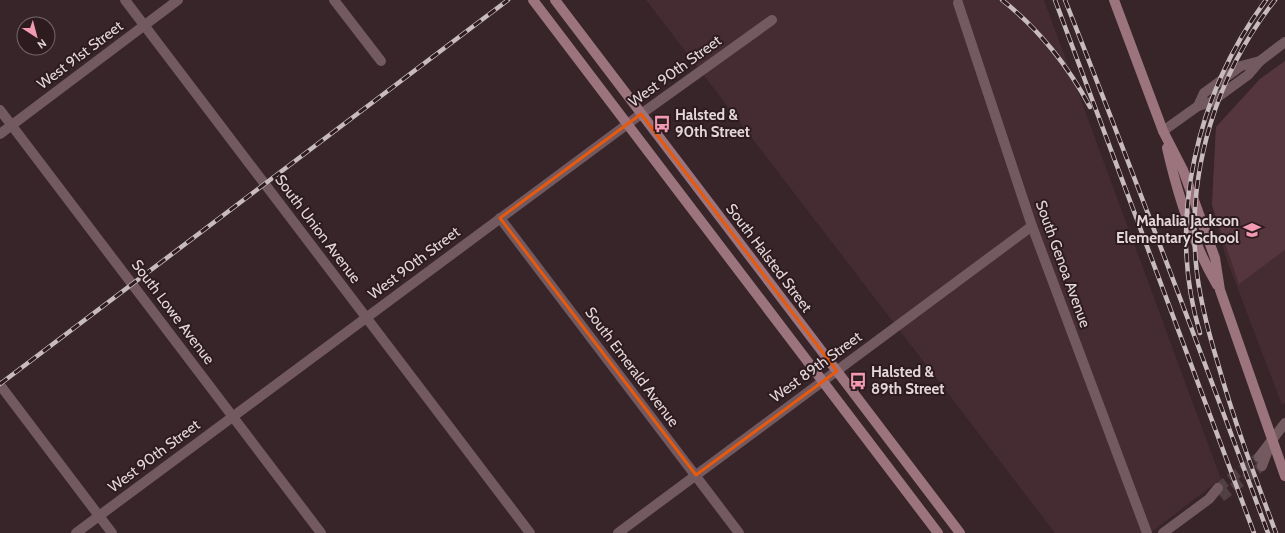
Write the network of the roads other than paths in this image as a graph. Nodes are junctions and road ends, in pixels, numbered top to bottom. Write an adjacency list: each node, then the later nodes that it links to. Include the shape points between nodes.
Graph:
1 (125, 0): 9 (street, South Union Avenue)
2 (178, 0): 9 (street, West 91st Street)
3 (334, 0): 11 (street)
4 (533, 0): 14 (main road)
5 (555, 0): 13 (main road, South Halsted Street)
6 (1114, 0): 16 (main road)
7 (958, 3): 19 (street, South Genoa Avenue)
8 (772, 20): 13 (street, West 90th Street)
9 (144, 25): 15 (street, West 91st Street); 20 (street, South Union Avenue)
10 (1285, 42): 16 (street, via 1260,61 1248,75 1211,102 1198,106)
11 (381, 61)
12 (0, 110): 15 (street, South Lowe Avenue)
13 (641, 114): 14 (street, West 90th Street); 21 (main road, South Halsted Street)
14 (627, 124): 18 (street, West 90th Street); 22 (main road)
15 (12, 126): 17 (street, West 91st Street); 24 (street, South Lowe Avenue)
16 (1163, 131): 26 (main road, via 1173,173 1204,264 1220,290)
17 (0, 134)
18 (500, 218): 20 (street, West 90th Street); 28 (street, South Emerald Avenue)
19 (1032, 226): 21 (street, West 89th Street); 40 (street, South Genoa Avenue)
20 (366, 318): 24 (street, West 90th Street); 35 (street, South Union Avenue)
21 (837, 371): 22 (street, West 89th Street); 39 (main road, South Halsted Street)
22 (823, 381): 28 (street, West 89th Street); 38 (main road)
23 (0, 384): 31 (street)
24 (233, 417): 31 (street, West 90th Street); 34 (street, South Lowe Avenue)
25 (1285, 423): 26 (street)
26 (1272, 441): 27 (street); 29 (main road)
27 (1260, 462)
28 (696, 476): 36 (street, West 89th Street); 37 (street, South Emerald Avenue)
29 (1285, 476)
30 (1220, 493): 41 (street)
31 (99, 516): 32 (street, West 90th Street); 33 (street)
32 (76, 533)
33 (112, 533)
34 (321, 533)
35 (530, 533)
36 (618, 533)
37 (739, 533)
38 (938, 533)
39 (960, 533)
40 (1147, 533)
41 (1163, 533)

